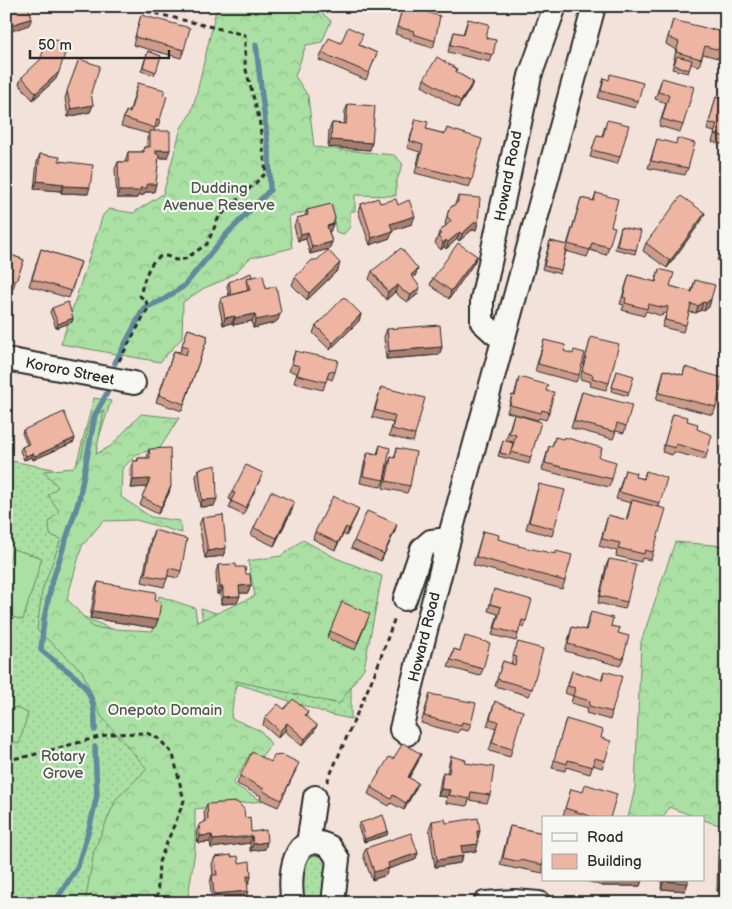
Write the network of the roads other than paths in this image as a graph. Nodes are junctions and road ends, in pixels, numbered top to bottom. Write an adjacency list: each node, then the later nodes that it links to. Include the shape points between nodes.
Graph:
1 (555, 6): 3 (street, Howard Road, via 530,76 482,300 482,322)
2 (594, 6): 3 (street, Howard Road)
3 (504, 337): 6 (street, Howard Road)
4 (6, 359): 5 (street, Kororo Street)
5 (134, 383)
6 (449, 539): 7 (street, Howard Road, via 431,541 422,549); 8 (street, Howard Road, via 401,729)
7 (401, 605)
8 (407, 734)
9 (316, 797): 10 (street)
10 (308, 844): 11 (street, via 298,850 293,864); 12 (street, via 325,844 337,855 339,864)
11 (293, 903)
12 (333, 903)
13 (485, 903): 14 (street)
14 (539, 903)

